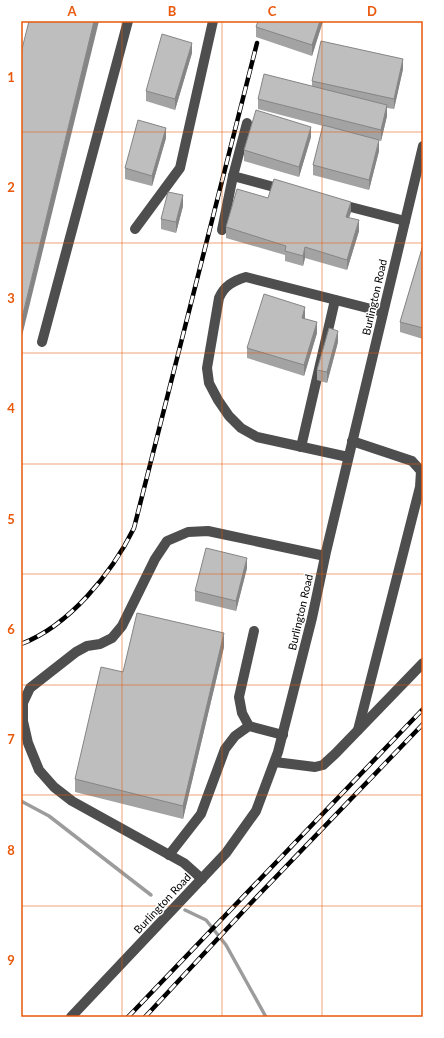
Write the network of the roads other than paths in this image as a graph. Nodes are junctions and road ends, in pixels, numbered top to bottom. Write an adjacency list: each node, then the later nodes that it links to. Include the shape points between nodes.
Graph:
1 (128, 21): 13 (street)
2 (213, 21): 9 (street, via 180,168)
3 (246, 123): 5 (street)
4 (423, 146): 8 (street, Burlington Road)
5 (233, 176): 6 (street); 10 (street)
6 (293, 192)
7 (330, 201): 8 (street)
8 (405, 221): 12 (street, Burlington Road)
9 (134, 228)
10 (222, 230)
11 (335, 300): 12 (street); 15 (street); 15 (street, via 246,277 228,285 219,298 207,368 209,383 218,400 241,428 257,437)
12 (383, 312): 14 (street, Burlington Road)
13 (42, 342)
14 (352, 441): 16 (street, Burlington Road); 21 (street, via 412,461 421,471 420,487)
15 (301, 447): 16 (street)
16 (348, 457): 17 (street, Burlington Road)
17 (325, 556): 22 (street, Burlington Road); 24 (street, via 208,531 188,532 167,541 122,626 112,638 76,652 30,688 23,703 23,722 28,744 39,770 54,787 72,801)
18 (254, 631): 20 (street, via 239,697 242,713)
19 (423, 663): 21 (street)
20 (250, 726): 22 (street); 24 (street, via 235,736 225,749 201,814)
21 (358, 730): 23 (street, via 323,765 315,767)
22 (283, 735): 23 (street, Burlington Road)
23 (275, 762): 25 (street, Burlington Road, via 256,812 226,853)
24 (169, 855): 25 (street, via 184,863)
25 (202, 879): 26 (street, Burlington Road)
26 (71, 1017)

